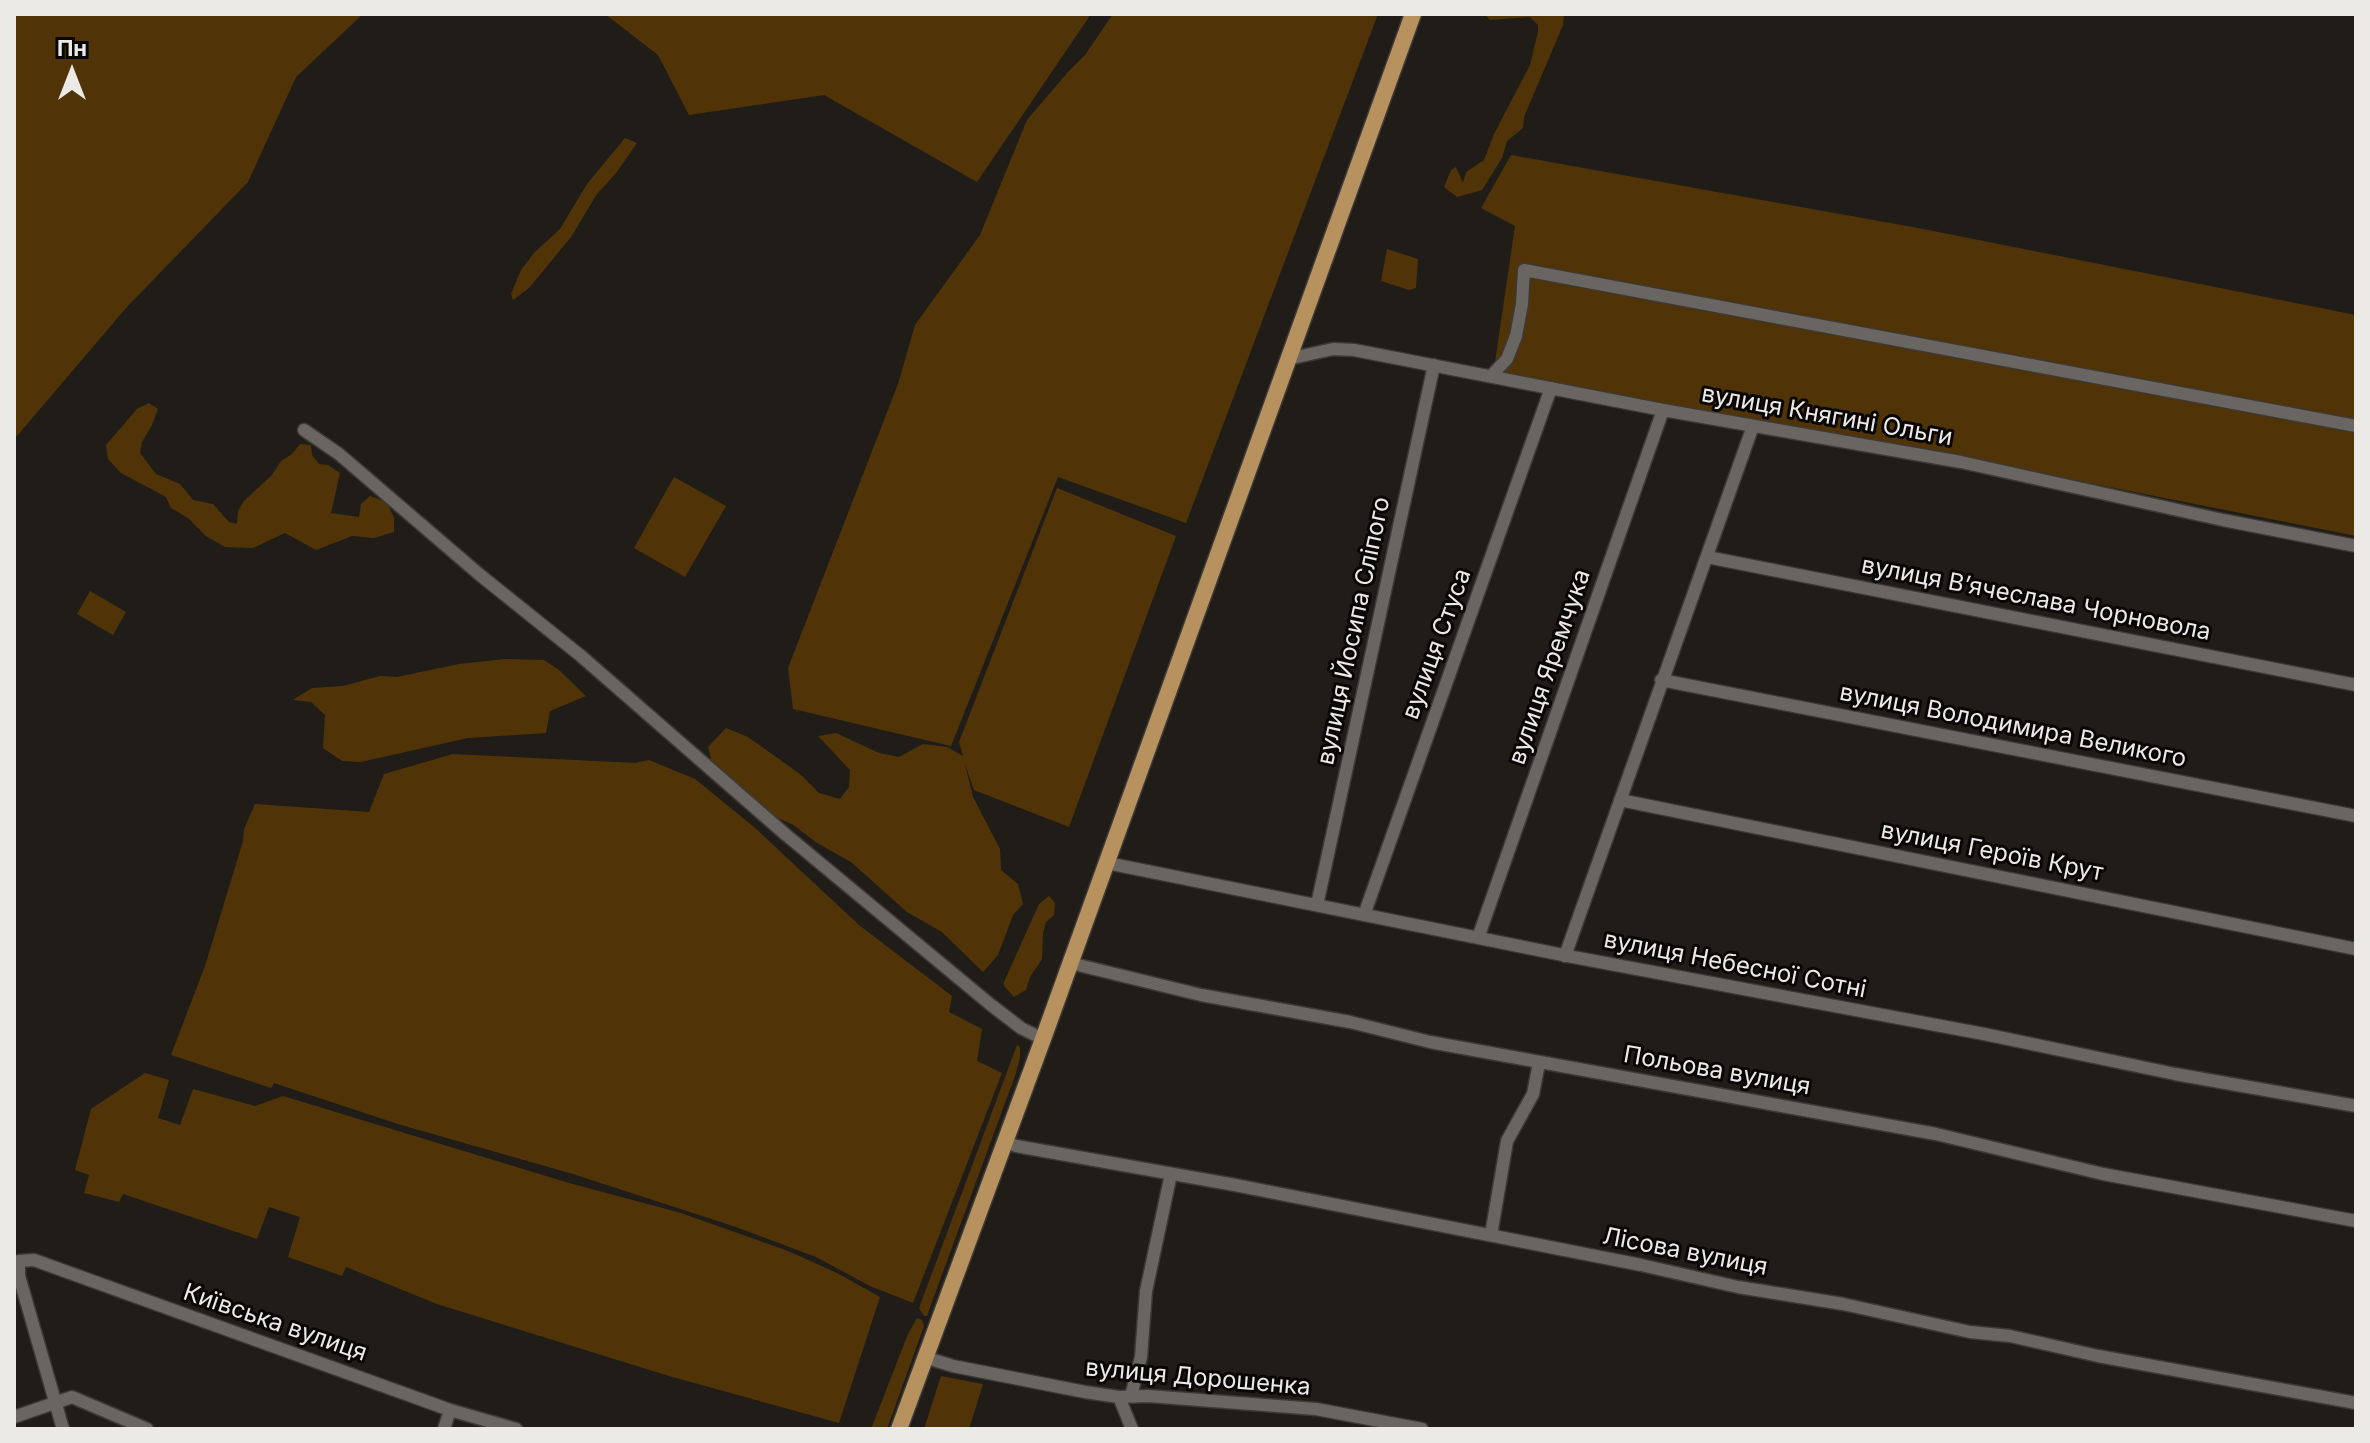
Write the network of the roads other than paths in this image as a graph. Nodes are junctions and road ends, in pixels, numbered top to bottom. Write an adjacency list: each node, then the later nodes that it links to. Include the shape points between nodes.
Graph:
1 (1413, 14): 2 (main road)
2 (1288, 359): 3 (street, вулиця Княгині Ольги, via 1333,349); 16 (main road)
3 (1434, 365): 4 (street, вулиця Княгині Ольги); 17 (street, вулиця Йосипа Сліпого)
4 (1491, 376): 5 (street, вулиця Княгині Ольги); 8 (street, via 1507,359 1516,336 1524,270)
5 (1551, 388): 6 (street, вулиця Княгині Ольги); 18 (street, вулиця Стуса)
6 (1663, 410): 7 (street, вулиця Княгині Ольги); 19 (street, вулиця Яремчука)
7 (1753, 426): 10 (street, вулиця Княгині Ольги, via 1961,462); 11 (street)
8 (2356, 426)
9 (304, 430): 23 (street, via 581,656 991,1005)
10 (2356, 546)
11 (1707, 557): 12 (street); 13 (street, вулиця Вʼячеслава Чорновола)
12 (1661, 680): 14 (street); 15 (street, вулиця Володимира Великого)
13 (2356, 685)
14 (1620, 800): 20 (street, вулиця Героїв Крут); 21 (street)
15 (2356, 816)
16 (1107, 863): 17 (street, вулиця Небесної Сотні); 22 (main road)
17 (1317, 905): 18 (street, вулиця Небесної Сотні)
18 (1364, 915): 19 (street, вулиця Небесної Сотні)
19 (1478, 938): 21 (street, вулиця Небесної Сотні)
20 (2356, 949)
21 (1565, 956): 25 (street, вулиця Небесної Сотні)
22 (1070, 963): 23 (main road); 24 (street, Польова вулиця)
23 (1043, 1039): 26 (main road)
24 (1539, 1063): 28 (street, Польова вулиця, via 1936,1134 2103,1174); 29 (street, via 1533,1094 1507,1141)
25 (2356, 1106)
26 (1006, 1142): 27 (street, Лісова вулиця); 30 (main road)
27 (1171, 1174): 29 (street, Лісова вулиця); 31 (street, via 1146,1291 1141,1357)
28 (2356, 1221)
29 (1491, 1235): 33 (street, Лісова вулиця)
30 (924, 1357): 31 (street, вулиця Дорошенка); 40 (main road)
31 (1125, 1396): 41 (street); 42 (street, вулиця Дорошенка, via 1316,1409)
32 (55, 1401): 34 (street, Київська вулиця, via 19,1261 34,1260); 35 (street); 36 (street); 37 (street, via 72,1397)
33 (2356, 1403)
34 (450, 1410): 38 (street); 39 (street, Київська вулиця)
35 (14, 1417)
36 (63, 1429)
37 (147, 1429)
38 (444, 1429)
39 (516, 1429)
40 (899, 1429)
41 (1132, 1429)
42 (1422, 1429)

